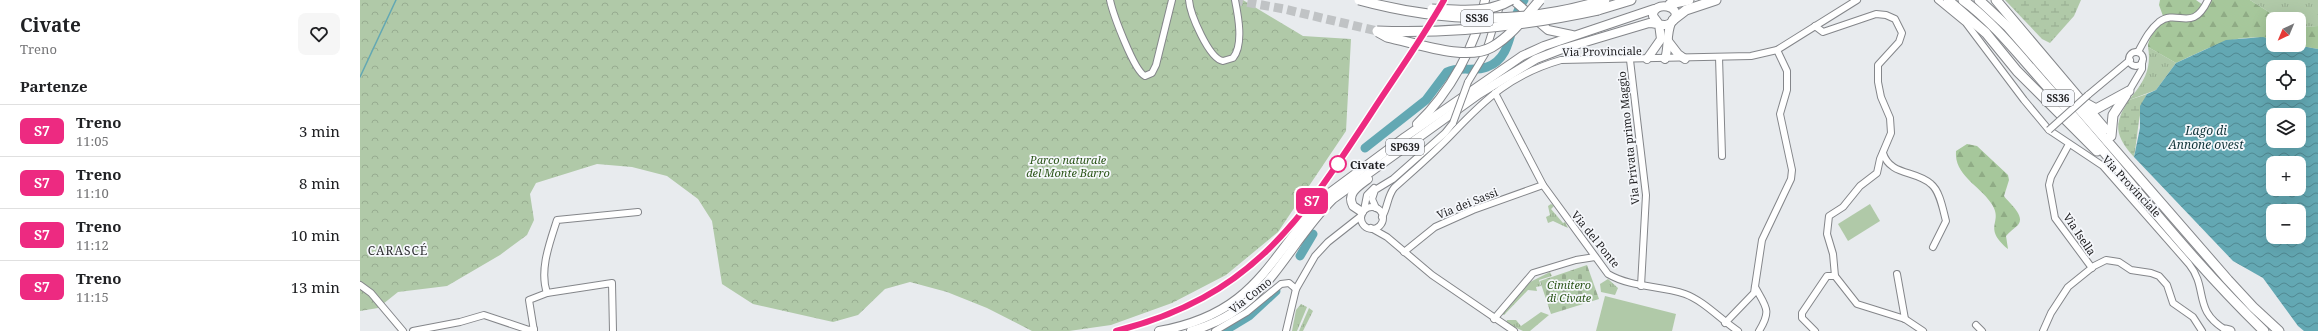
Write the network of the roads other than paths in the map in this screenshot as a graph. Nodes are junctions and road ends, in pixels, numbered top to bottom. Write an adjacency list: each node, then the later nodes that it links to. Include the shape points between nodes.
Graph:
1 (1110, 0): 2 (street, via 1117,26 1139,71 1145,76 1152,74 1156,65)
2 (1172, 0)
3 (1189, 0): 4 (street, via 1191,11 1212,55 1223,61 1233,58 1237,51 1240,26)
4 (1235, 0)
5 (1359, 0): 23 (highway, SS36, bridge)
6 (1485, 0): 47 (main road, via 1476,31 1454,76 1424,117)
7 (1492, 0): 25 (street)
8 (1502, 0): 25 (street)
9 (1512, 0): 23 (highway, SS36, bridge, via 1497,7 1478,10); 29 (main road, bridge, via 1541,26 1558,34)
10 (1540, 0): 12 (highway, SS36, bridge, via 1496,44 1477,52 1464,54 1387,37 1377,31 1458,31 1498,28 1581,14)
11 (1605, 0): 23 (highway, SS36, bridge, via 1572,9 1509,17 1440,16)
12 (1631, 0)
13 (1689, 0): 22 (highway)
14 (1716, 0): 26 (highway, via 1686,10)
15 (1857, 0): 28 (street, Via Provinciale)
16 (1938, 0): 45 (street, Via Provinciale, via 1966,24)
17 (1948, 0): 53 (highway, via 1986,33 2017,71)
18 (1963, 0): 53 (highway, SS36, via 2064,105)
19 (1979, 0): 52 (highway, SS36, via 2008,27)
20 (1996, 0): 44 (highway, SS36)
21 (2208, 0): 33 (street, via 2201,14 2197,16 2187,19 2169,18 2160,22 2147,35)
22 (1670, 4): 24 (main road, via 1662,3); 26 (main road, via 1675,10)
23 (1376, 5)
24 (1654, 10): 27 (main road, via 1654,19); 29 (main road, SP639)
25 (1494, 21): 55 (street, bridge, via 1485,54 1472,72 1452,123 1441,137)
26 (1672, 22): 27 (main road); 30 (main road)
27 (1659, 24): 31 (main road); 48 (main road, SP639, via 1649,23 1536,59 1479,94)
28 (1815, 26): 32 (street, Via Provinciale); 50 (street, via 1823,32 1881,14 1891,16 1899,23 1902,33 1899,42 1878,65 1881,97 1892,125)
29 (1575, 36): 47 (main road, SP639, via 1522,56)
30 (1668, 40): 35 (main road, via 1678,54); 37 (main road)
31 (1659, 46): 36 (main road); 37 (main road)
32 (1778, 50): 34 (street, Via Provinciale, via 1751,56); 73 (street, via 1787,71 1787,90 1780,114 1792,170 1791,179 1762,240)
33 (2138, 52): 39 (street, via 2142,56); 40 (street, via 2131,54)
34 (1719, 57): 35 (street, Via Provinciale); 51 (street)
35 (1685, 58): 37 (street, Via Provinciale)
36 (1647, 59): 37 (street, Via Provinciale); 38 (street, Via Provinciale)
37 (1665, 59)
38 (1630, 60): 43 (street, Via Provinciale, via 1561,60 1537,67); 72 (street, Via Privata primo Maggio, via 1646,195)
39 (2142, 62): 40 (street); 41 (street, via 2142,69)
40 (2132, 63): 41 (street, via 2137,69); 44 (street)
41 (2137, 78): 42 (street)
42 (2129, 91): 44 (highway, SS36, via 2096,109 2093,109); 46 (highway, via 2113,115)
43 (1495, 93): 54 (street, Via del Ponte); 56 (street, Via Provinciale, via 1470,113 1452,134 1394,188)
44 (2084, 97): 45 (street, bridge); 46 (highway, SS36)
45 (2050, 130): 49 (street, Via Provinciale)
46 (2111, 136): 52 (highway)
47 (1405, 137): 84 (main road, SP639, via 1328,194 1313,210 1273,265 1244,294 1203,320)
48 (1417, 139): 59 (main road, via 1353,191 1350,198 1352,204); 85 (main road, SP639, via 1333,199 1319,213 1280,269 1250,300 1226,316)
49 (2069, 144): 68 (street, Via Isella, via 2049,185 2056,218); 96 (street, Via Provinciale, via 2107,171 2189,264 2196,274 2204,310 2213,321)
50 (1883, 153): 65 (street, via 1893,168 1931,183 1936,192 1946,221); 70 (street, via 1877,173 1829,216 1827,234 1833,254)
51 (1722, 156)
52 (2134, 172): 98 (highway, SS36, via 2252,307)
53 (2130, 183): 97 (highway, SS36)
54 (1543, 185): 66 (street, Via dei Sassi, via 1434,227); 67 (street, Via del Ponte)
55 (1381, 186): 57 (street, via 1372,196 1372,202); 59 (street, via 1368,193)
56 (1387, 202): 57 (street, Via Provinciale); 60 (street, Via Provinciale)
57 (1377, 208): 59 (street, via 1370,207); 60 (street)
58 (638, 212): 75 (street, via 557,220 547,253)
59 (1363, 213): 61 (street); 63 (street)
60 (1382, 219): 62 (street, via 1378,227); 64 (street)
61 (1364, 226): 62 (street); 63 (street, via 1355,225)
62 (1371, 228): 64 (street)
63 (1345, 229): 74 (street, via 1320,250)
64 (1387, 237): 66 (street)
65 (1933, 247)
66 (1404, 252): 76 (street)
67 (1595, 257): 72 (street, Via del Ponte, via 1608,274 1620,282); 76 (street, via 1533,273)
68 (2092, 268): 94 (street, via 2068,287); 95 (street, via 2106,260 2119,262 2131,270 2158,276 2167,285 2173,303 2193,317)
69 (1897, 274): 77 (street)
70 (1833, 275): 77 (street, via 1857,304); 91 (street, via 1827,276 1802,313 1802,318)
71 (360, 285): 81 (street)
72 (1641, 286): 78 (street, Via del Ponte, via 1695,298)
73 (1755, 287): 78 (street, via 1748,300); 90 (street, via 1768,310 1766,320)
74 (1296, 289): 86 (street, Via Como, via 1289,283 1281,284 1247,312); 87 (street)
75 (547, 293): 80 (street, via 529,300); 83 (street, via 612,283)
76 (1494, 319): 88 (street)
77 (1905, 319): 92 (street)
78 (1725, 323): 89 (street, Via del Ponte)
79 (1976, 325): 93 (street)
80 (534, 330): 82 (street, via 484,315)
81 (403, 331)
82 (413, 331)
83 (613, 331)
84 (1159, 331)
85 (1191, 331)
86 (1215, 331)
87 (1286, 331)
88 (1511, 331)
89 (1738, 331)
90 (1759, 331)
91 (1815, 331)
92 (1923, 331)
93 (1982, 331)
94 (2043, 331)
95 (2202, 331)
96 (2227, 331)
97 (2264, 331)
98 (2279, 331)

